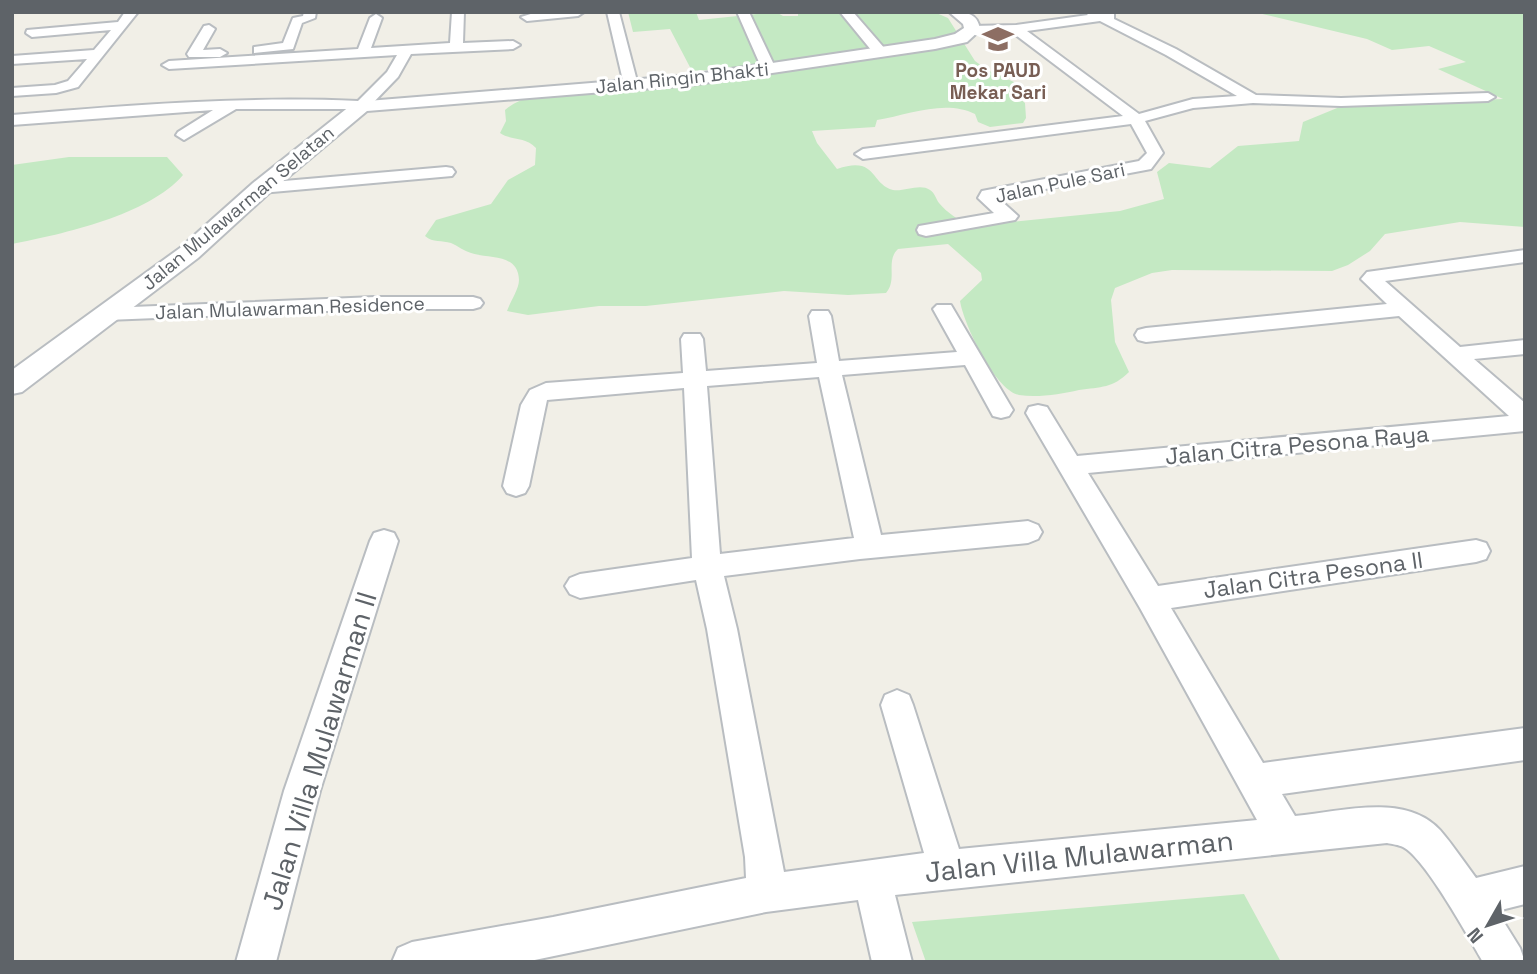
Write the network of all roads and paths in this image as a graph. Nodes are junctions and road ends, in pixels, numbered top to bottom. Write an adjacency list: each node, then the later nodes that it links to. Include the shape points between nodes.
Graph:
1 (132, 12): 13 (street)
2 (310, 12): 14 (street, via 309,18 297,21 286,47 195,55)
3 (458, 12): 19 (street)
4 (578, 12): 11 (street)
5 (613, 12): 27 (street)
6 (743, 12): 26 (street)
7 (846, 12): 22 (street)
8 (957, 12): 16 (street, via 971,22)
9 (1129, 12): 10 (street)
10 (1096, 15): 15 (street); 30 (street)
11 (527, 17)
12 (376, 18): 21 (street)
13 (122, 25): 17 (street); 23 (street)
14 (209, 29)
15 (1016, 29): 16 (street); 34 (street, Jalan Pule Sari)
16 (972, 30): 22 (street, Jalan Ringin Bhakti, via 948,42)
17 (32, 33)
18 (513, 46): 19 (street)
19 (456, 47): 20 (street)
20 (413, 51): 21 (street); 32 (street); 33 (street)
21 (363, 53): 25 (street)
22 (881, 53): 26 (street, Jalan Ringin Bhakti)
23 (98, 54): 24 (street); 28 (street, via 73,84)
24 (12, 60)
25 (169, 65)
26 (769, 69): 27 (street, Jalan Ringin Bhakti)
27 (631, 85): 32 (street, Jalan Ringin Bhakti)
28 (12, 92)
29 (1489, 97): 30 (street, via 1341,102)
30 (1253, 99): 34 (street, via 1193,104)
31 (235, 103): 33 (street); 35 (street); 36 (street)
32 (389, 104): 33 (street, Jalan Ringin Bhakti)
33 (362, 106): 39 (street, Jalan Mulawarman Selatan)
34 (1136, 119): 37 (street); 40 (street, Jalan Pule Sari, via 1155,153 1145,166 988,195 1009,216)
35 (12, 120)
36 (184, 135)
37 (863, 154)
38 (446, 172): 39 (street)
39 (261, 188): 45 (street, Jalan Mulawarman Selatan, via 189,253)
40 (926, 230)
41 (1525, 256): 44 (street, via 1374,276 1372,283)
42 (473, 303): 45 (street, Jalan Mulawarman Residence)
43 (944, 309): 51 (street)
44 (1402, 309): 47 (street); 50 (street)
45 (107, 314): 53 (street, Jalan Mulawarman Selatan)
46 (820, 316): 52 (street)
47 (1146, 335)
48 (692, 339): 54 (street)
49 (1525, 347): 50 (street)
50 (1455, 354): 57 (street)
51 (970, 358): 52 (street); 55 (street)
52 (829, 369): 54 (street); 63 (street)
53 (15, 380)
54 (693, 380): 60 (street, via 557,389 538,395); 65 (street)
55 (1001, 410)
56 (1038, 413): 59 (street)
57 (1525, 417)
58 (1525, 423): 59 (street, Jalan Citra Pesona Raya)
59 (1070, 466): 67 (street)
60 (516, 486)
61 (1028, 532): 63 (street)
62 (384, 541): 78 (street, Jalan Villa Mulawarman II, via 302,791)
63 (870, 546): 65 (street)
64 (1476, 551): 67 (street, Jalan Citra Pesona II)
65 (706, 566): 66 (street); 75 (street, via 764,857)
66 (580, 586)
67 (1150, 599): 70 (street)
68 (897, 705): 72 (street)
69 (1525, 744): 70 (street)
70 (1255, 781): 71 (street)
71 (1285, 834): 72 (street, Jalan Villa Mulawarman); 76 (street, Jalan Villa Mulawarman, via 1387,825 1411,830 1426,842)
72 (947, 869): 73 (street, Jalan Villa Mulawarman)
73 (873, 880): 75 (street, Jalan Villa Mulawarman); 80 (street)
74 (1525, 885): 76 (street)
75 (766, 893): 77 (street, Jalan Villa Mulawarman)
76 (1468, 898): 81 (street, Jalan Villa Mulawarman)
77 (554, 949): 79 (street, Jalan Villa Mulawarman)
78 (256, 962)
79 (412, 962)
80 (892, 962)
81 (1506, 962)

